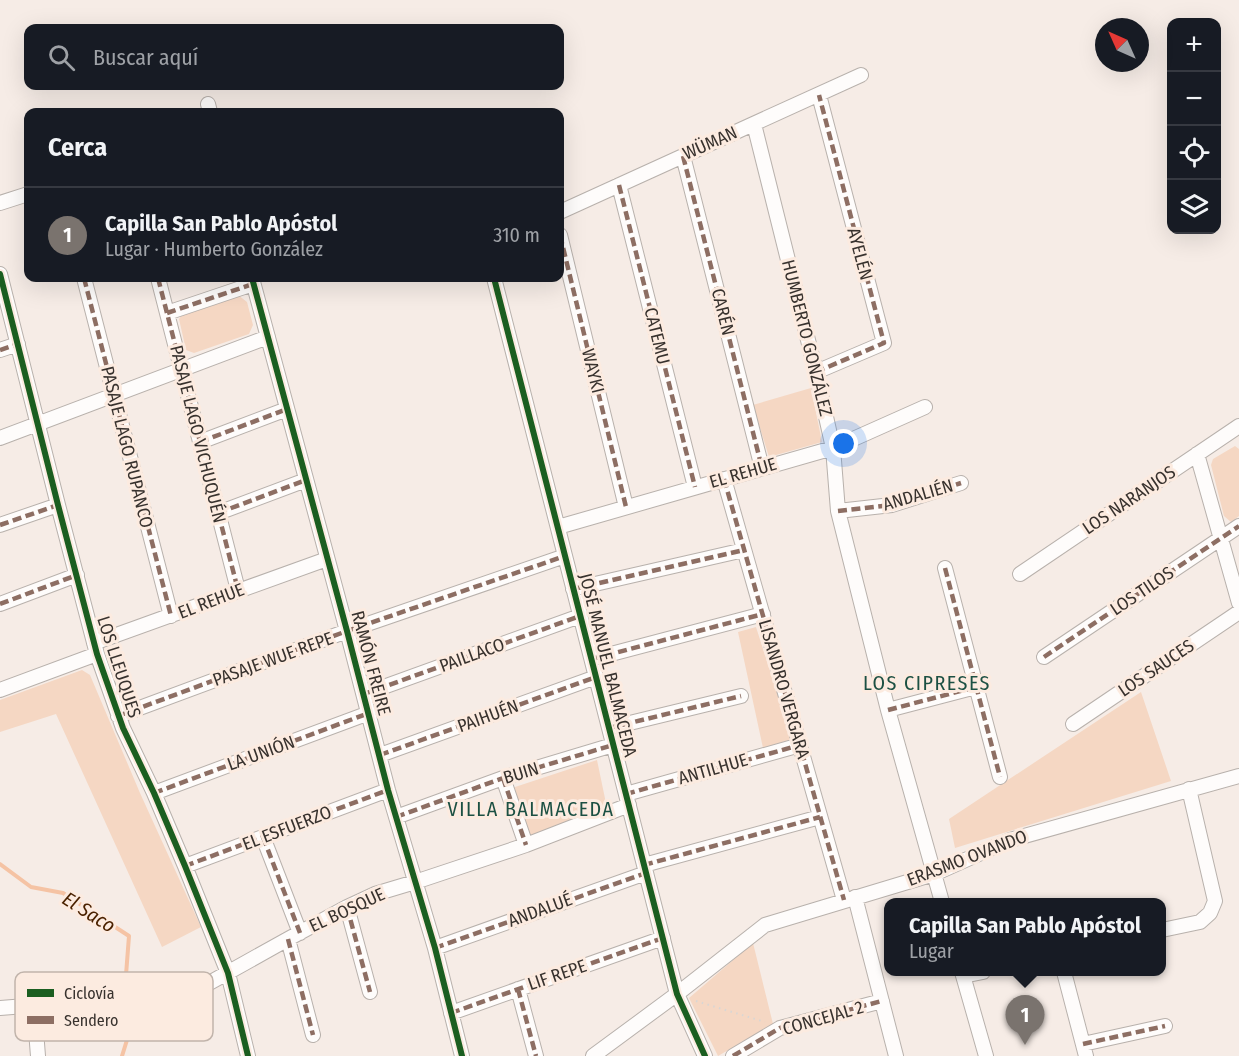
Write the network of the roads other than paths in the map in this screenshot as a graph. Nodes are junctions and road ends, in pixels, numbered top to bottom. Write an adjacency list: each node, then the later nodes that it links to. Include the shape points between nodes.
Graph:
1 (861, 75): 2 (street, WÜMAN)
2 (819, 94): 3 (street, WÜMAN); 21 (street, AYELÉN, via 884,342)
3 (754, 124): 4 (street, WÜMAN); 21 (street, HUMBERTO GONZÁLEZ)
4 (683, 156): 5 (street, WÜMAN); 31 (street, CARÉN)
5 (619, 185): 8 (street, WÜMAN); 35 (street, CATEMU)
6 (24, 195): 7 (street)
7 (0, 203)
8 (564, 210)
9 (564, 251): 37 (street, WAYKI)
10 (0, 274): 18 (street, LOS LLEUQUES)
11 (85, 282): 22 (street, PASAJE LAGO RUPANCO)
12 (159, 282): 16 (street, PASAJE LAGO VICHUQUÉN)
13 (248, 282): 16 (street)
14 (254, 282): 17 (street, RAMÓN FREIRE)
15 (495, 282): 42 (street, JOSÉ MANUEL BALMACEDA)
16 (167, 313): 20 (street, PASAJE LAGO VICHUQUÉN)
17 (268, 337): 20 (street); 24 (street, RAMÓN FREIRE)
18 (18, 344): 19 (street); 25 (street, LOS LLEUQUES)
19 (0, 350)
20 (182, 370): 22 (street); 28 (street, PASAJE LAGO VICHUQUÉN)
21 (816, 372): 29 (street, HUMBERTO GONZÁLEZ)
22 (114, 395): 25 (street); 56 (street, PASAJE LAGO RUPANCO)
23 (925, 407): 29 (street, EL REHUE)
24 (287, 409): 28 (street); 33 (street, RAMÓN FREIRE)
25 (37, 423): 27 (street); 36 (street, LOS LLEUQUES)
26 (1239, 426): 30 (street, LOS NARANJOS)
27 (0, 438)
28 (200, 442): 39 (street, PASAJE LAGO VICHUQUÉN)
29 (833, 448): 31 (street, EL REHUE); 38 (street, HUMBERTO GONZÁLEZ)
30 (1197, 454): 43 (street); 48 (street, LOS NARANJOS)
31 (762, 468): 32 (street, EL REHUE)
32 (724, 479): 35 (street, EL REHUE); 44 (street, LISANDRO VERGARA)
33 (306, 480): 39 (street); 46 (street, RAMÓN FREIRE)
34 (961, 483): 38 (street, ANDALIÉN, via 892,505)
35 (695, 488): 37 (street, EL REHUE)
36 (58, 505): 40 (street); 49 (street, LOS LLEUQUES)
37 (626, 507): 42 (street, EL REHUE)
38 (838, 511): 67 (street, HUMBERTO GONZÁLEZ)
39 (218, 513): 51 (street, PASAJE LAGO VICHUQUÉN)
40 (0, 525)
41 (1239, 526): 43 (street, LOS TILOS)
42 (558, 527): 45 (street, JOSÉ MANUEL BALMACEDA)
43 (1221, 538): 53 (street); 60 (street, LOS TILOS)
44 (744, 550): 50 (street); 55 (street, LISANDRO VERGARA)
45 (565, 556): 50 (street, JOSÉ MANUEL BALMACEDA); 58 (street, PASAJE WUE REPE)
46 (327, 559): 51 (street, EL REHUE); 58 (street, RAMÓN FREIRE)
47 (945, 568): 63 (street)
48 (1020, 574)
49 (77, 575): 52 (street); 59 (street, LOS LLEUQUES)
50 (573, 589): 57 (street, JOSÉ MANUEL BALMACEDA)
51 (238, 590): 56 (street, EL REHUE)
52 (0, 603)
53 (1239, 603)
54 (1239, 612): 70 (street, LOS SAUCES)
55 (763, 614): 61 (street); 73 (street, LISANDRO VERGARA)
56 (171, 616): 59 (street, EL REHUE)
57 (580, 616): 61 (street, JOSÉ MANUEL BALMACEDA); 65 (street, PAILLACO)
58 (347, 631): 65 (street, RAMÓN FREIRE); 69 (street, PASAJE WUE REPE)
59 (96, 649): 64 (street, EL REHUE); 69 (street, LOS LLEUQUES)
60 (1044, 657)
61 (592, 659): 62 (street, JOSÉ MANUEL BALMACEDA)
62 (596, 677): 71 (street, JOSÉ MANUEL BALMACEDA); 74 (street, PAIHUÉN)
63 (976, 687): 67 (street); 76 (street)
64 (0, 690)
65 (364, 694): 68 (street, RAMÓN FREIRE)
66 (741, 696): 71 (street)
67 (888, 710): 88 (street, HUMBERTO GONZÁLEZ)
68 (369, 713): 74 (street, RAMÓN FREIRE); 80 (street, LA UNIÓN)
69 (118, 716): 80 (street, LOS LLEUQUES)
70 (1073, 724)
71 (609, 728): 72 (street, JOSÉ MANUEL BALMACEDA)
72 (613, 745): 77 (street, BUIN); 81 (street, JOSÉ MANUEL BALMACEDA)
73 (800, 745): 81 (street, ANTILHUE); 83 (street, LISANDRO VERGARA)
74 (380, 755): 79 (street, RAMÓN FREIRE)
75 (1239, 776): 78 (street, ERASMO OVANDO)
76 (1000, 777)
77 (503, 778): 82 (street, BUIN); 85 (street)
78 (1189, 789): 88 (street, ERASMO OVANDO, via 1010,840); 93 (street, via 1215,900 1210,914 1200,921)
79 (388, 790): 82 (street, RAMÓN FREIRE); 84 (street, EL ESFUERZO)
80 (154, 793): 86 (street, LOS LLEUQUES)
81 (627, 799): 85 (street, EL BOSQUE); 87 (street, JOSÉ MANUEL BALMACEDA)
82 (396, 817): 89 (street, RAMÓN FREIRE)
83 (820, 817): 87 (street, ANDALUÉ); 90 (street, LISANDRO VERGARA)
84 (263, 837): 86 (street, EL ESFUERZO); 94 (street)
85 (526, 845): 89 (street, EL BOSQUE)
86 (185, 866): 97 (street, LOS LLEUQUES)
87 (645, 869): 95 (street, JOSÉ MANUEL BALMACEDA); 96 (street, ANDALUÉ)
88 (934, 874): 90 (street, ERASMO OVANDO); 91 (street, HUMBERTO GONZÁLEZ)
89 (415, 882): 92 (street, EL BOSQUE); 96 (street, RAMÓN FREIRE)
90 (849, 898): 103 (street, ERASMO OVANDO, via 765,925); 104 (street, LISANDRO VERGARA)
91 (941, 898)
92 (347, 907): 94 (street, EL BOSQUE); 102 (street)
93 (1166, 929)
94 (294, 936): 97 (street, EL BOSQUE); 109 (street)
95 (663, 938): 101 (street, LIF REPE); 103 (street, JOSÉ MANUEL BALMACEDA)
96 (435, 948): 107 (street, RAMÓN FREIRE)
97 (228, 973): 100 (street, EL BOSQUE); 113 (street, LOS LLEUQUES)
98 (964, 976): 120 (street)
99 (1065, 976): 111 (street)
100 (213, 981)
101 (518, 989): 107 (street, LIF REPE); 115 (street)
102 (370, 992)
103 (677, 994): 116 (street, ERASMO OVANDO); 117 (street, JOSÉ MANUEL BALMACEDA)
104 (882, 1001): 118 (street, CONCEJAL 2, via 780,1028); 119 (street, LISANDRO VERGARA)
105 (15, 1007): 106 (street)
106 (0, 1008)
107 (451, 1012): 114 (street, RAMÓN FREIRE)
108 (1165, 1026): 111 (street)
109 (313, 1035)
110 (37, 1041): 112 (street)
111 (1084, 1050)
112 (38, 1056)
113 (248, 1056)
114 (462, 1056)
115 (536, 1056)
116 (593, 1056)
117 (705, 1056)
118 (733, 1056)
119 (896, 1056)
120 (986, 1056)

